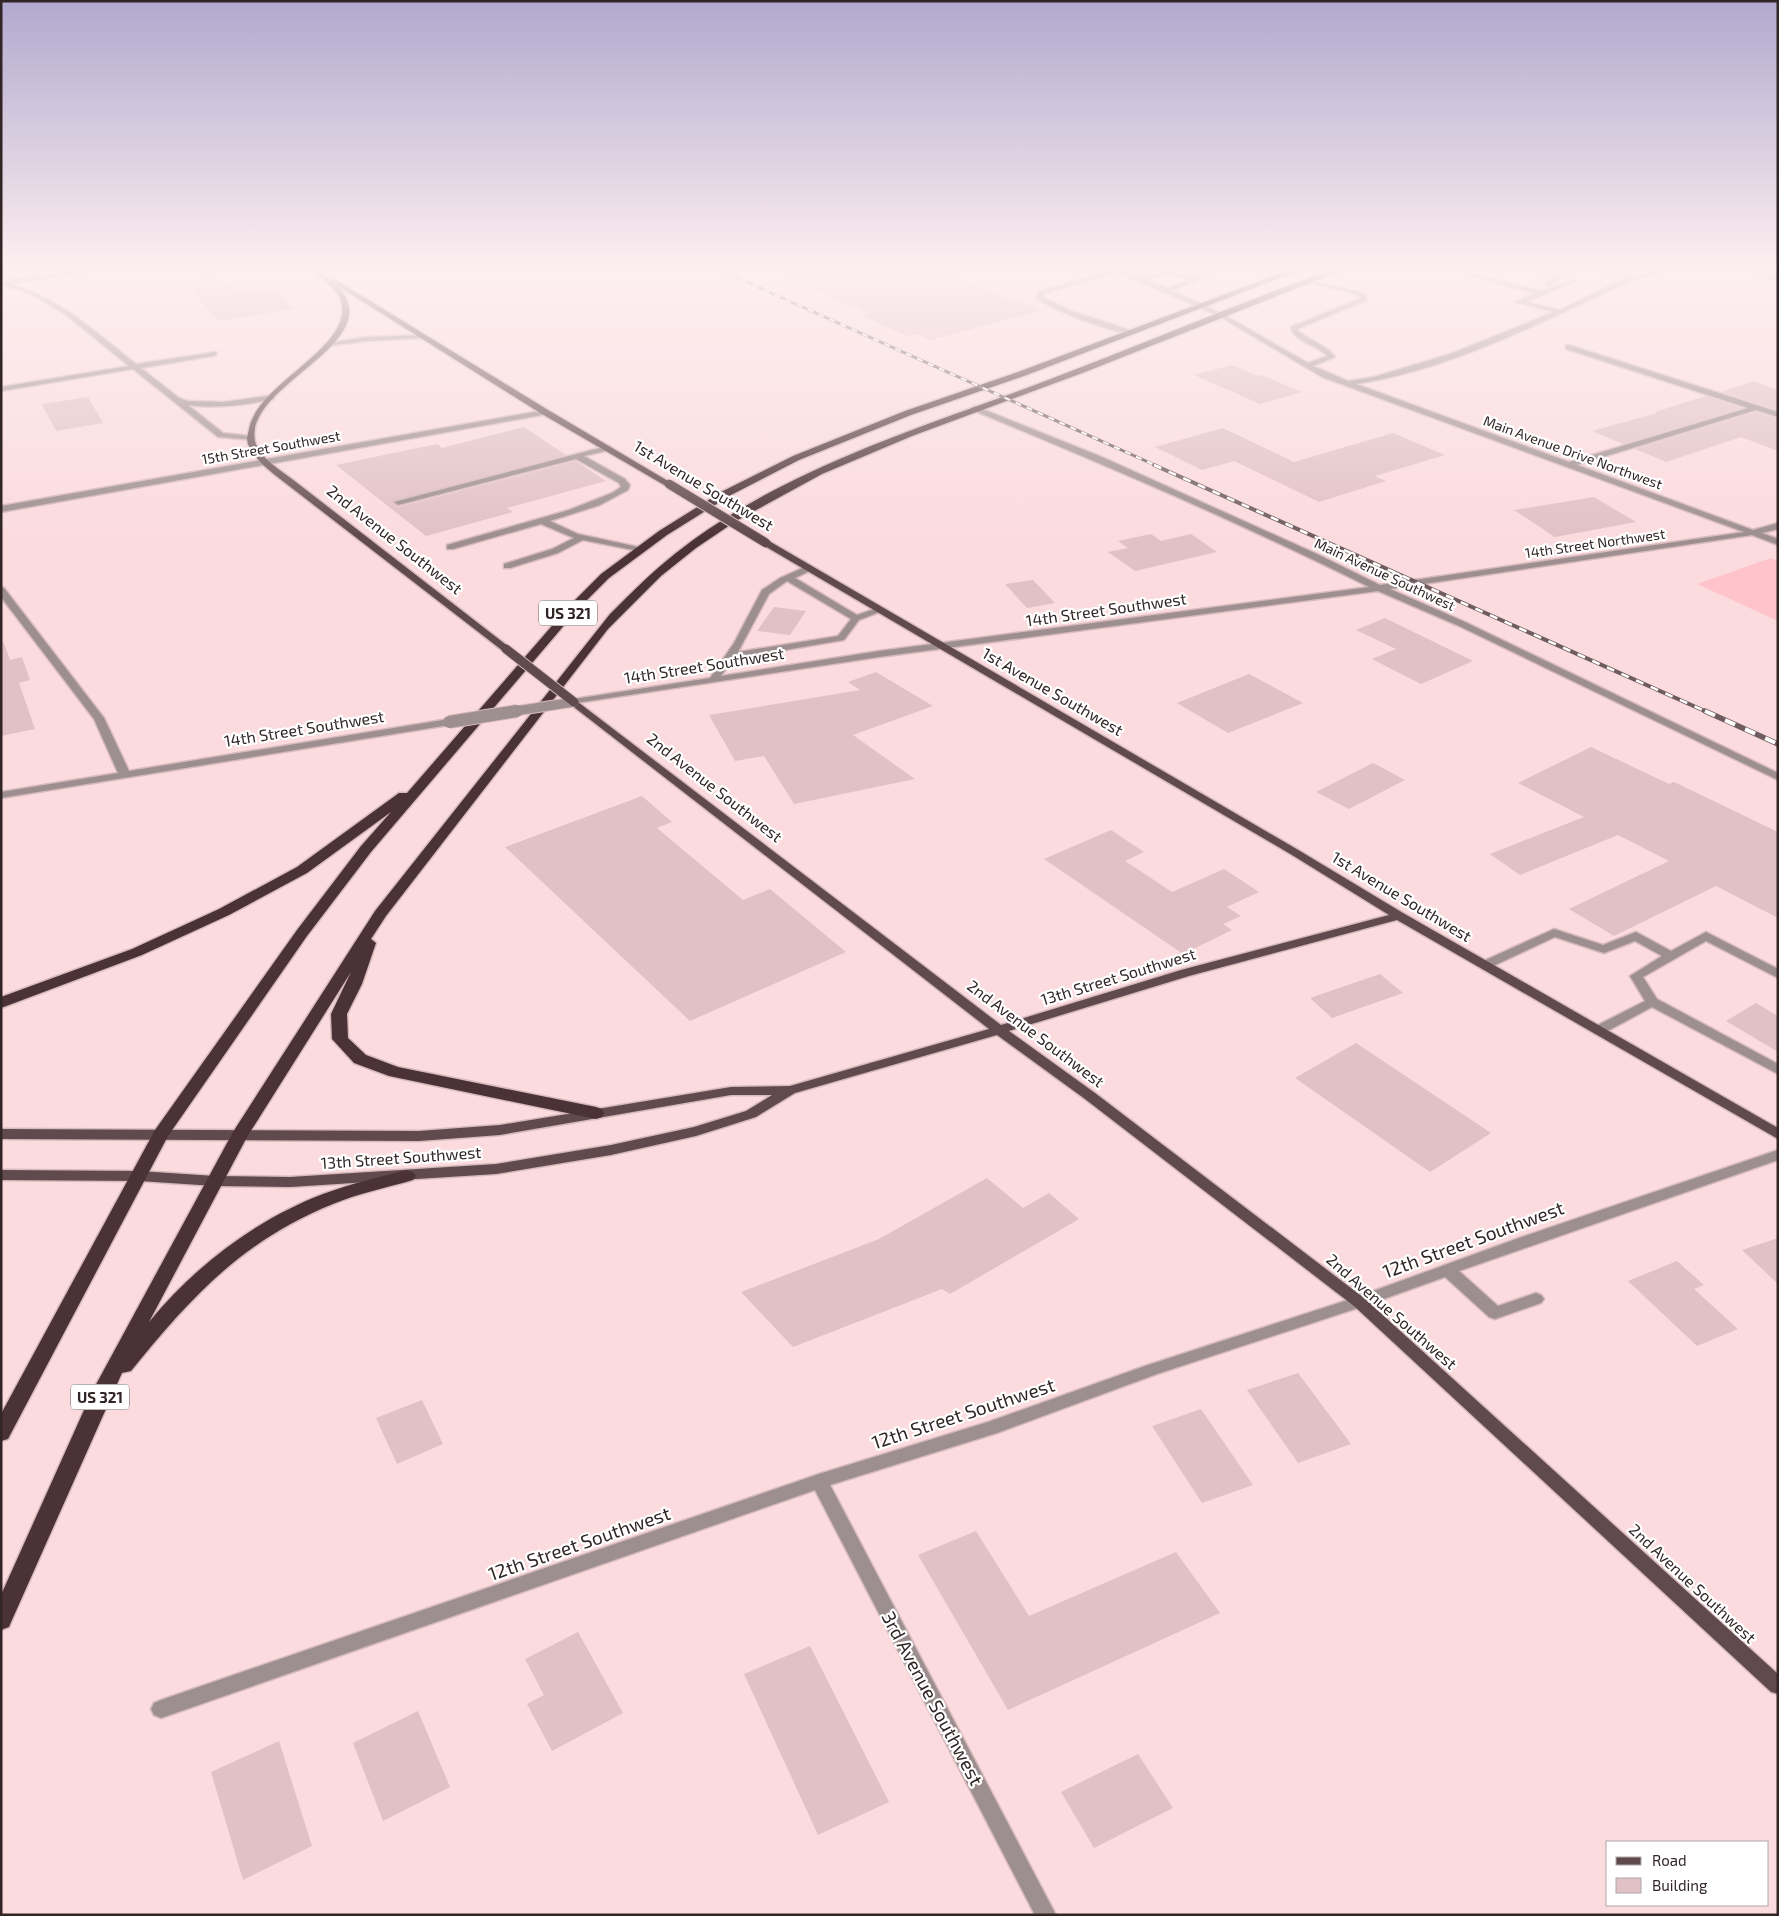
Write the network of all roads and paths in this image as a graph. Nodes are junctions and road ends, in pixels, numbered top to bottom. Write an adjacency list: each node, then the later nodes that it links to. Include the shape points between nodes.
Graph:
1 (125, 359): 12 (street)
2 (181, 359): 12 (street)
3 (311, 359): 16 (main road)
4 (459, 359): 19 (main road, 1st Avenue Southwest)
5 (1056, 359): 34 (highway, US 321, via 796,458 728,493)
6 (1106, 359): 17 (highway, US 321)
7 (1296, 359): 11 (street, Main Avenue Drive Northwest)
8 (1325, 359): 11 (street)
9 (1439, 359): 13 (street, via 1397,373)
10 (1609, 359): 18 (street)
11 (1307, 366): 13 (street, Main Avenue Drive Northwest)
12 (135, 367): 14 (street); 15 (street)
13 (1346, 383): 25 (street, Main Avenue Drive Northwest)
14 (1, 389)
15 (170, 397): 16 (street, via 188,403 208,404); 21 (street, via 221,435)
16 (271, 397): 21 (main road, via 259,411)
17 (975, 408): 39 (street, Main Avenue Southwest, via 1099,459); 53 (highway, US 321, via 822,470 754,506 692,545 648,582 604,627)
18 (1756, 408): 20 (street); 25 (street)
19 (545, 412): 22 (main road, 1st Avenue Southwest); 24 (street, 15th Street Southwest)
20 (1778, 415)
21 (250, 438): 24 (main road, 2nd Avenue Southwest)
22 (607, 448): 23 (street); 36 (main road, 1st Avenue Southwest, bridge)
23 (577, 456): 26 (street); 28 (street, via 622,481 626,488 614,498)
24 (266, 462): 27 (street, 15th Street Southwest); 48 (main road, 2nd Avenue Southwest, bridge)
25 (1568, 465): 30 (street, Main Avenue Drive Northwest)
26 (398, 502)
27 (1, 509)
28 (540, 520): 31 (street); 33 (street)
29 (1778, 526): 30 (street, 14th Street Northwest)
30 (1754, 533): 32 (street, Main Avenue Drive Northwest); 38 (street, 14th Street Northwest)
31 (581, 538): 34 (street); 35 (street, via 555,551)
32 (1778, 542)
33 (450, 547)
34 (640, 550): 51 (highway, US 321, via 605,576 574,607)
35 (507, 566)
36 (809, 568): 37 (street); 41 (main road, 1st Avenue Southwest)
37 (788, 578): 42 (street); 45 (street, via 765,592)
38 (1414, 582): 39 (street, 14th Street Southwest)
39 (1379, 588): 44 (street, 14th Street Southwest); 50 (street, Main Avenue Southwest, via 1462,624)
40 (2, 592): 49 (street, via 99,718)
41 (880, 610): 42 (street); 44 (main road, 1st Avenue Southwest)
42 (856, 618): 43 (street)
43 (841, 638): 45 (street); 46 (street)
44 (942, 647): 46 (street, 14th Street Southwest); 54 (main road, 1st Avenue Southwest)
45 (731, 656): 47 (street)
46 (855, 658): 47 (street, 14th Street Southwest)
47 (713, 680): 48 (street, 14th Street Southwest)
48 (574, 702): 49 (street, 14th Street Southwest, bridge); 60 (main road, 2nd Avenue Southwest)
49 (125, 775): 52 (street, 14th Street Southwest)
50 (1778, 777)
51 (424, 782): 59 (highway, via 302,870 233,907 137,952); 66 (highway, US 321, via 302,933)
52 (1, 795)
53 (380, 914): 64 (highway, via 339,1014 340,1039 360,1059 395,1072); 68 (highway, US 321)
54 (1399, 916): 56 (main road, 1st Avenue Southwest); 60 (main road, 13th Street Southwest, via 1185,973)
55 (1669, 956): 56 (street, via 1636,936 1604,949 1554,933); 57 (street, via 1706,936); 58 (street, via 1636,976)
56 (1485, 965): 61 (main road, 1st Avenue Southwest)
57 (1778, 974)
58 (1652, 1002): 61 (street); 62 (street)
59 (1, 1003)
60 (1000, 1030): 63 (main road, 13th Street Southwest); 76 (main road, 2nd Avenue Southwest)
61 (1599, 1030): 67 (main road, 1st Avenue Southwest)
62 (1778, 1070)
63 (790, 1090): 64 (main road, 13th Street Southwest, via 731,1091); 72 (main road, 13th Street Southwest, via 751,1114 696,1131 611,1150 496,1169)
64 (596, 1114): 68 (main road, 13th Street Southwest, via 500,1130 419,1136)
65 (1, 1134): 66 (main road, 13th Street Southwest)
66 (162, 1134): 68 (main road, 13th Street Southwest); 71 (highway, US 321)
67 (1778, 1134)
68 (239, 1136): 73 (highway, US 321)
69 (1778, 1155): 74 (street, 12th Street Southwest)
70 (1, 1175): 71 (main road, 13th Street Southwest)
71 (138, 1176): 73 (main road, 13th Street Southwest); 78 (highway, US 321)
72 (407, 1176): 73 (main road, 13th Street Southwest, via 290,1182); 77 (highway, via 328,1198 300,1210 254,1238 217,1265 181,1299)
73 (215, 1181): 77 (highway, US 321)
74 (1448, 1270): 75 (street, via 1495,1313); 76 (street, 12th Street Southwest)
75 (1536, 1299)
76 (1359, 1302): 79 (street, 12th Street Southwest, via 1151,1370 991,1428); 81 (main road, 2nd Avenue Southwest)
77 (103, 1390): 80 (highway, US 321)
78 (1, 1434)
79 (819, 1481): 82 (street, 12th Street Southwest); 83 (street, 3rd Avenue Southwest)
80 (1, 1620)
81 (1778, 1686)
82 (160, 1709)
83 (1046, 1915)

